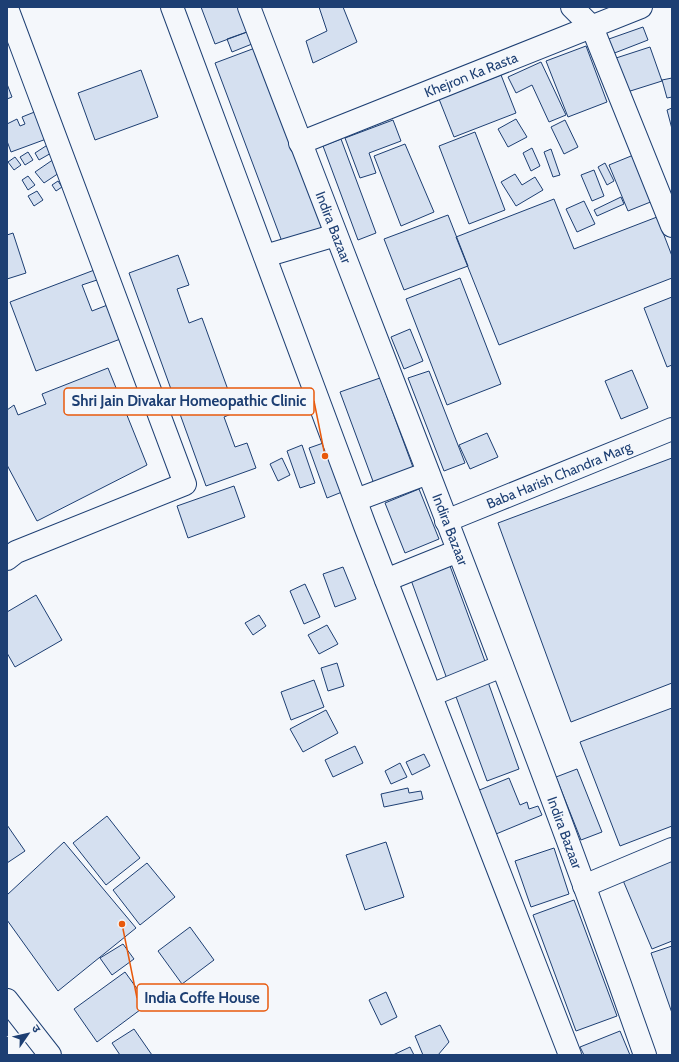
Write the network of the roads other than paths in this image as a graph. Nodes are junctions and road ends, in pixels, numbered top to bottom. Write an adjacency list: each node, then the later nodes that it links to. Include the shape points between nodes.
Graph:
1 (172, 7): 10 (main road)
2 (249, 7): 7 (main road, Indira Bazaar)
3 (572, 7): 6 (main road)
4 (641, 7): 6 (main road, Khejron Ka Rasta)
5 (7, 8): 15 (main road, via 185,484)
6 (592, 26): 7 (main road, Khejron Ka Rasta); 8 (main road)
7 (300, 142): 9 (main road, Indira Bazaar)
8 (672, 226)
9 (336, 235): 10 (main road); 12 (main road, Indira Bazaar)
10 (265, 256): 13 (main road)
11 (672, 429): 14 (main road, Baba Harish Chandra Marg)
12 (428, 473): 13 (main road); 14 (main road, Indira Bazaar)
13 (356, 500): 17 (main road)
14 (446, 521): 16 (main road, Indira Bazaar)
15 (10, 550)
16 (458, 551): 17 (main road); 18 (main road, Indira Bazaar)
17 (386, 580): 19 (main road)
18 (502, 666): 19 (main road); 21 (main road, Indira Bazaar)
19 (431, 695): 24 (main road)
20 (672, 850): 21 (main road)
21 (584, 886): 25 (main road, Indira Bazaar)
22 (7, 1000): 23 (main road)
23 (50, 1055)
24 (570, 1055)
25 (645, 1055)

